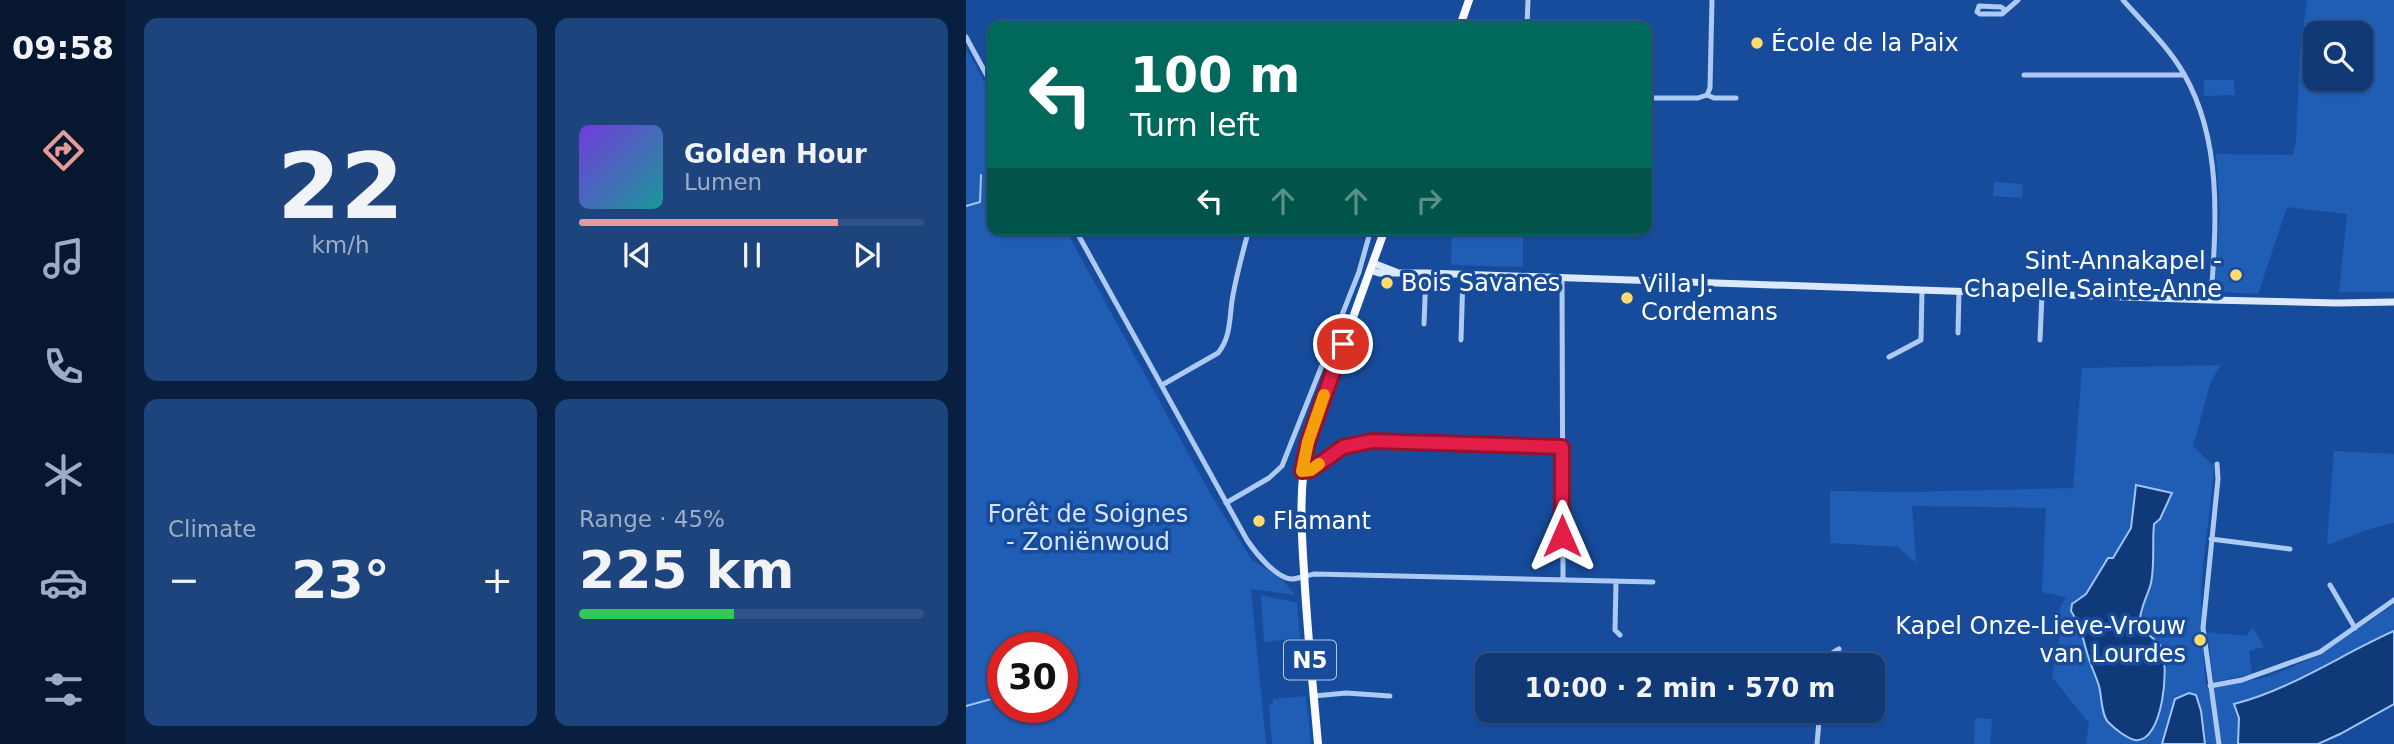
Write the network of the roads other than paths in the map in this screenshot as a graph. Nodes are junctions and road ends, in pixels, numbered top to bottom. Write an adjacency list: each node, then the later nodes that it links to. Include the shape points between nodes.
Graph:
1 (1469, 0): 7 (main road)
2 (1528, 0): 8 (street)
3 (1712, 0): 13 (street)
4 (2018, 0): 6 (street)
5 (2123, 0): 11 (street)
6 (2005, 10)
7 (1462, 21)
8 (1527, 21)
9 (966, 37): 12 (street)
10 (2024, 75): 11 (street)
11 (2185, 75): 27 (street, via 2209,145 2216,215)
12 (987, 76)
13 (1707, 95): 14 (street); 15 (street)
14 (1736, 97)
15 (1652, 98)
16 (1078, 235): 34 (street)
17 (1248, 235): 34 (street, via 1224,346 1218,354)
18 (1369, 235): 38 (street, via 1282,466)
19 (1383, 235): 20 (main road, N5)
20 (1372, 267): 21 (street); 37 (main road, N5, via 1308,442)
21 (1426, 273): 22 (street); 29 (street)
22 (1463, 274): 23 (street); 31 (street)
23 (1562, 278): 24 (street); 35 (street)
24 (1922, 290): 25 (street); 33 (street, via 1920,340)
25 (1959, 291): 26 (street); 30 (street)
26 (2042, 294): 27 (street); 32 (street)
27 (2211, 300): 28 (street)
28 (2394, 302)
29 (1424, 324)
30 (1958, 333)
31 (1461, 340)
32 (2040, 340)
33 (1889, 357)
34 (1162, 385): 38 (street)
35 (1562, 447): 37 (street, via 1372,441 1343,447 1311,470); 42 (street)
36 (2217, 464): 39 (street)
37 (1302, 471): 41 (main road, N5)
38 (1226, 503): 41 (street, via 1265,563 1290,579)
39 (2211, 539): 40 (street); 51 (street, via 2203,628)
40 (2290, 549)
41 (1304, 576): 42 (street); 52 (main road, N5)
42 (1563, 579): 43 (street)
43 (1616, 582): 44 (street); 48 (street, via 1615,630)
44 (1653, 582)
45 (2330, 585): 47 (street)
46 (2394, 600): 47 (street)
47 (2355, 628): 51 (street, via 2303,660)
48 (1620, 635)
49 (1839, 649): 50 (street)
50 (1832, 653)
51 (2210, 686): 57 (street)
52 (1314, 696): 53 (street); 55 (main road, N5)
53 (1390, 696)
54 (1819, 723): 56 (street)
55 (1318, 744)
56 (1817, 744)
57 (2219, 744)

